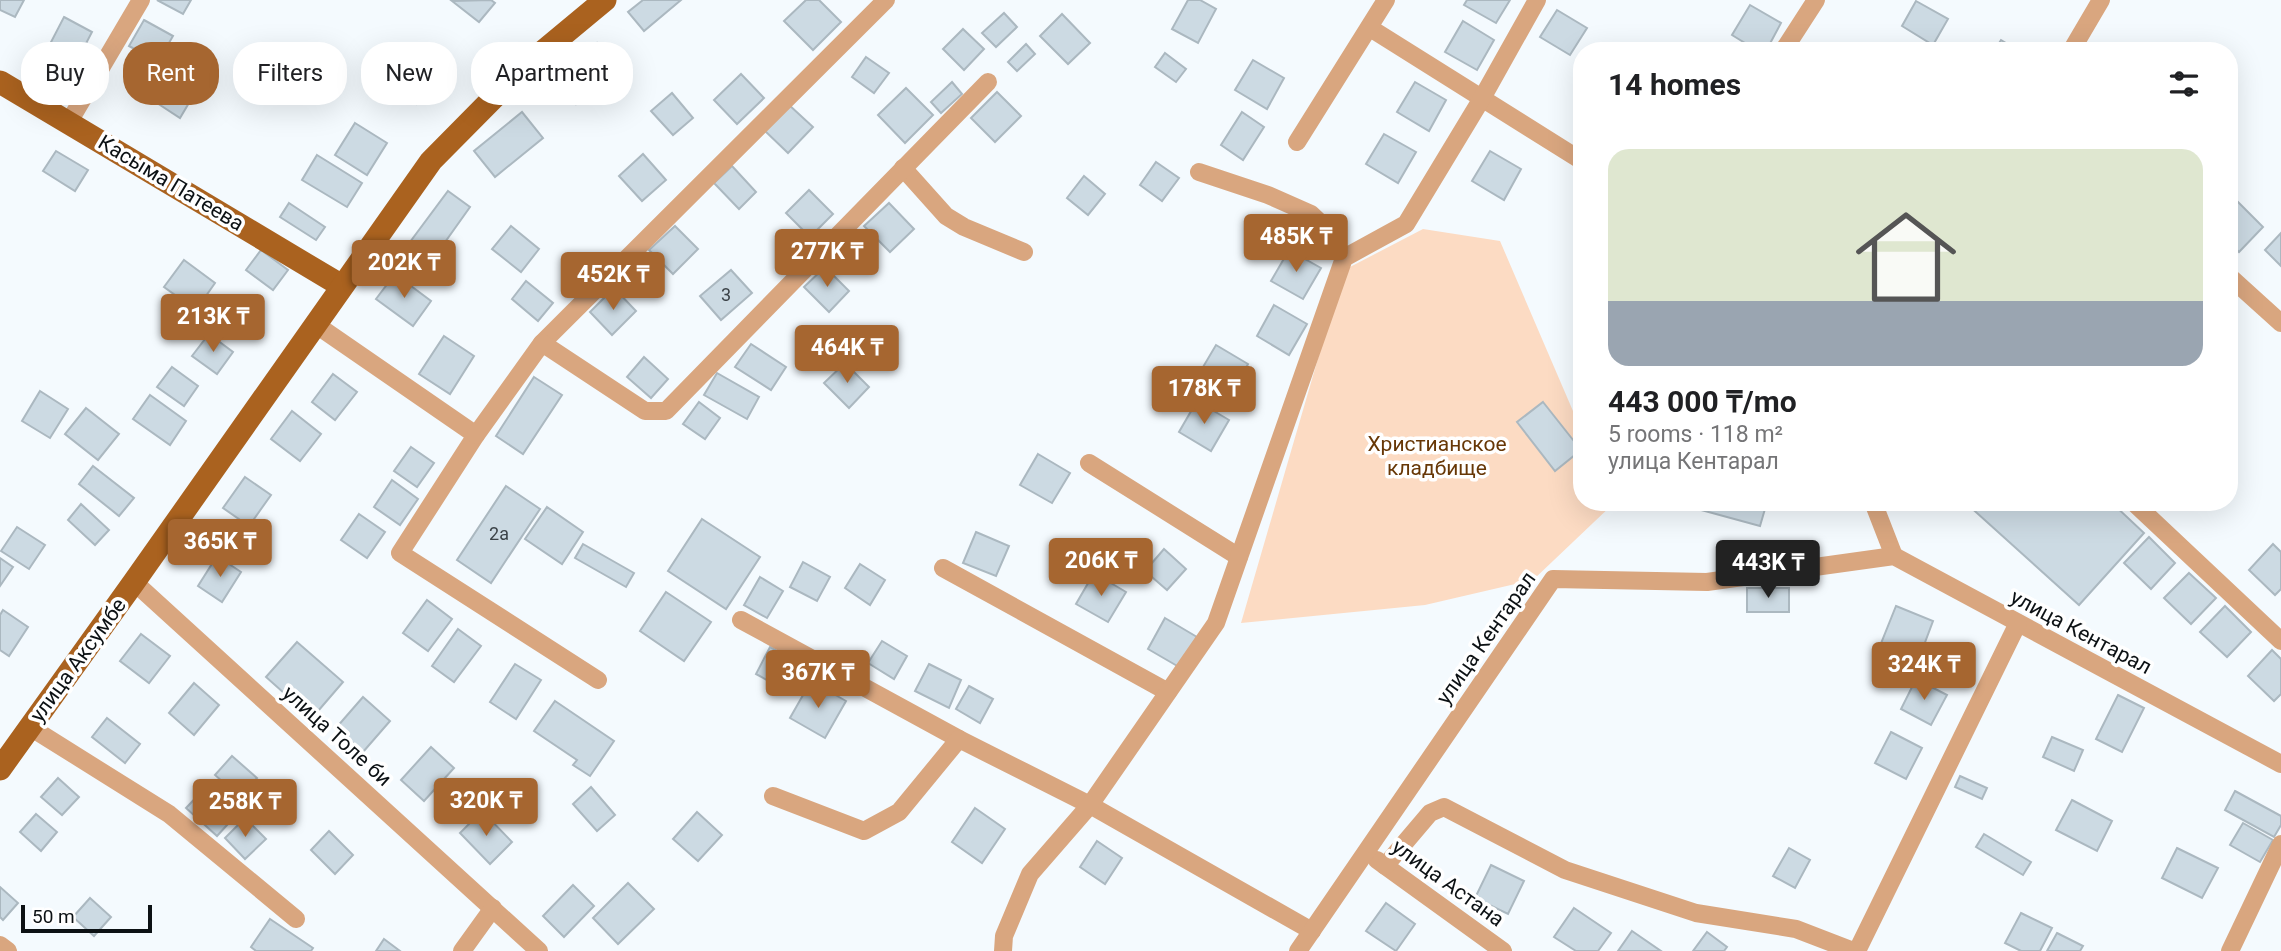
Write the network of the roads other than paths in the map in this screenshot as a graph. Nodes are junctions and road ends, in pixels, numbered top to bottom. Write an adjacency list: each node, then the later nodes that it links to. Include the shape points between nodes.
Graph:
1 (141, 0): 14 (street)
2 (605, 0): 22 (main road, улица Аксумбе, via 523,68 430,161)
3 (886, 0): 25 (street)
4 (1386, 0): 8 (street)
5 (1537, 0): 13 (street)
6 (1816, 0): 9 (street)
7 (2101, 0): 10 (street)
8 (1370, 28): 13 (street); 15 (street)
9 (1789, 42)
10 (2076, 42)
11 (0, 82): 14 (main road, Касыма Патеева)
12 (988, 82): 17 (street)
13 (1481, 100): 16 (street); 20 (street, via 1406,224)
14 (69, 122): 22 (main road, Касыма Патеева)
15 (1297, 142)
16 (1573, 156)
17 (903, 168): 19 (street, via 946,216); 25 (street, via 666,411 645,411)
18 (1199, 172): 20 (street, via 1311,214 1328,230)
19 (1024, 252)
20 (1344, 258): 31 (street)
21 (2238, 284): 23 (street)
22 (342, 286): 24 (main road, улица Аксумбе)
23 (2281, 323)
24 (315, 324): 26 (street); 33 (main road, улица Аксумбе)
25 (541, 343): 26 (street)
26 (476, 435): 37 (street, via 400,553)
27 (1089, 463): 31 (street)
28 (1876, 511): 30 (street)
29 (2143, 511): 36 (street)
30 (1894, 556): 35 (street, улица Кентарал); 46 (street, улица Кентарал, via 1707,582 1553,579)
31 (1239, 557): 38 (street, via 1216,623)
32 (943, 568): 38 (street)
33 (134, 583): 39 (main road, улица Аксумбе); 48 (street, улица Толе би)
34 (741, 620): 40 (street)
35 (2018, 623): 41 (street, улица Кентарал); 58 (street)
36 (2281, 641)
37 (598, 680)
38 (1168, 692): 44 (street)
39 (30, 727): 42 (main road, улица Аксумбе); 49 (street, via 169,814)
40 (959, 739): 43 (street, via 899,813 864,831); 44 (street)
41 (2281, 764)
42 (1, 766)
43 (774, 796)
44 (1090, 805): 50 (street); 55 (street, via 1031,874 1004,936)
45 (2281, 844): 59 (street)
46 (1366, 852): 47 (street, улица Астана); 50 (street, улица Кентарал)
47 (1385, 866): 57 (street, улица Астана); 58 (street, via 1430,813 1444,807 1566,870 1696,913 1796,929)
48 (493, 908): 53 (street); 54 (street, улица Толе би)
49 (296, 919)
50 (1311, 931): 56 (street, улица Кентарал)
51 (0, 945): 52 (street)
52 (8, 951)
53 (462, 951)
54 (539, 951)
55 (1003, 951)
56 (1298, 951)
57 (1503, 951)
58 (1855, 951)
59 (2230, 951)

